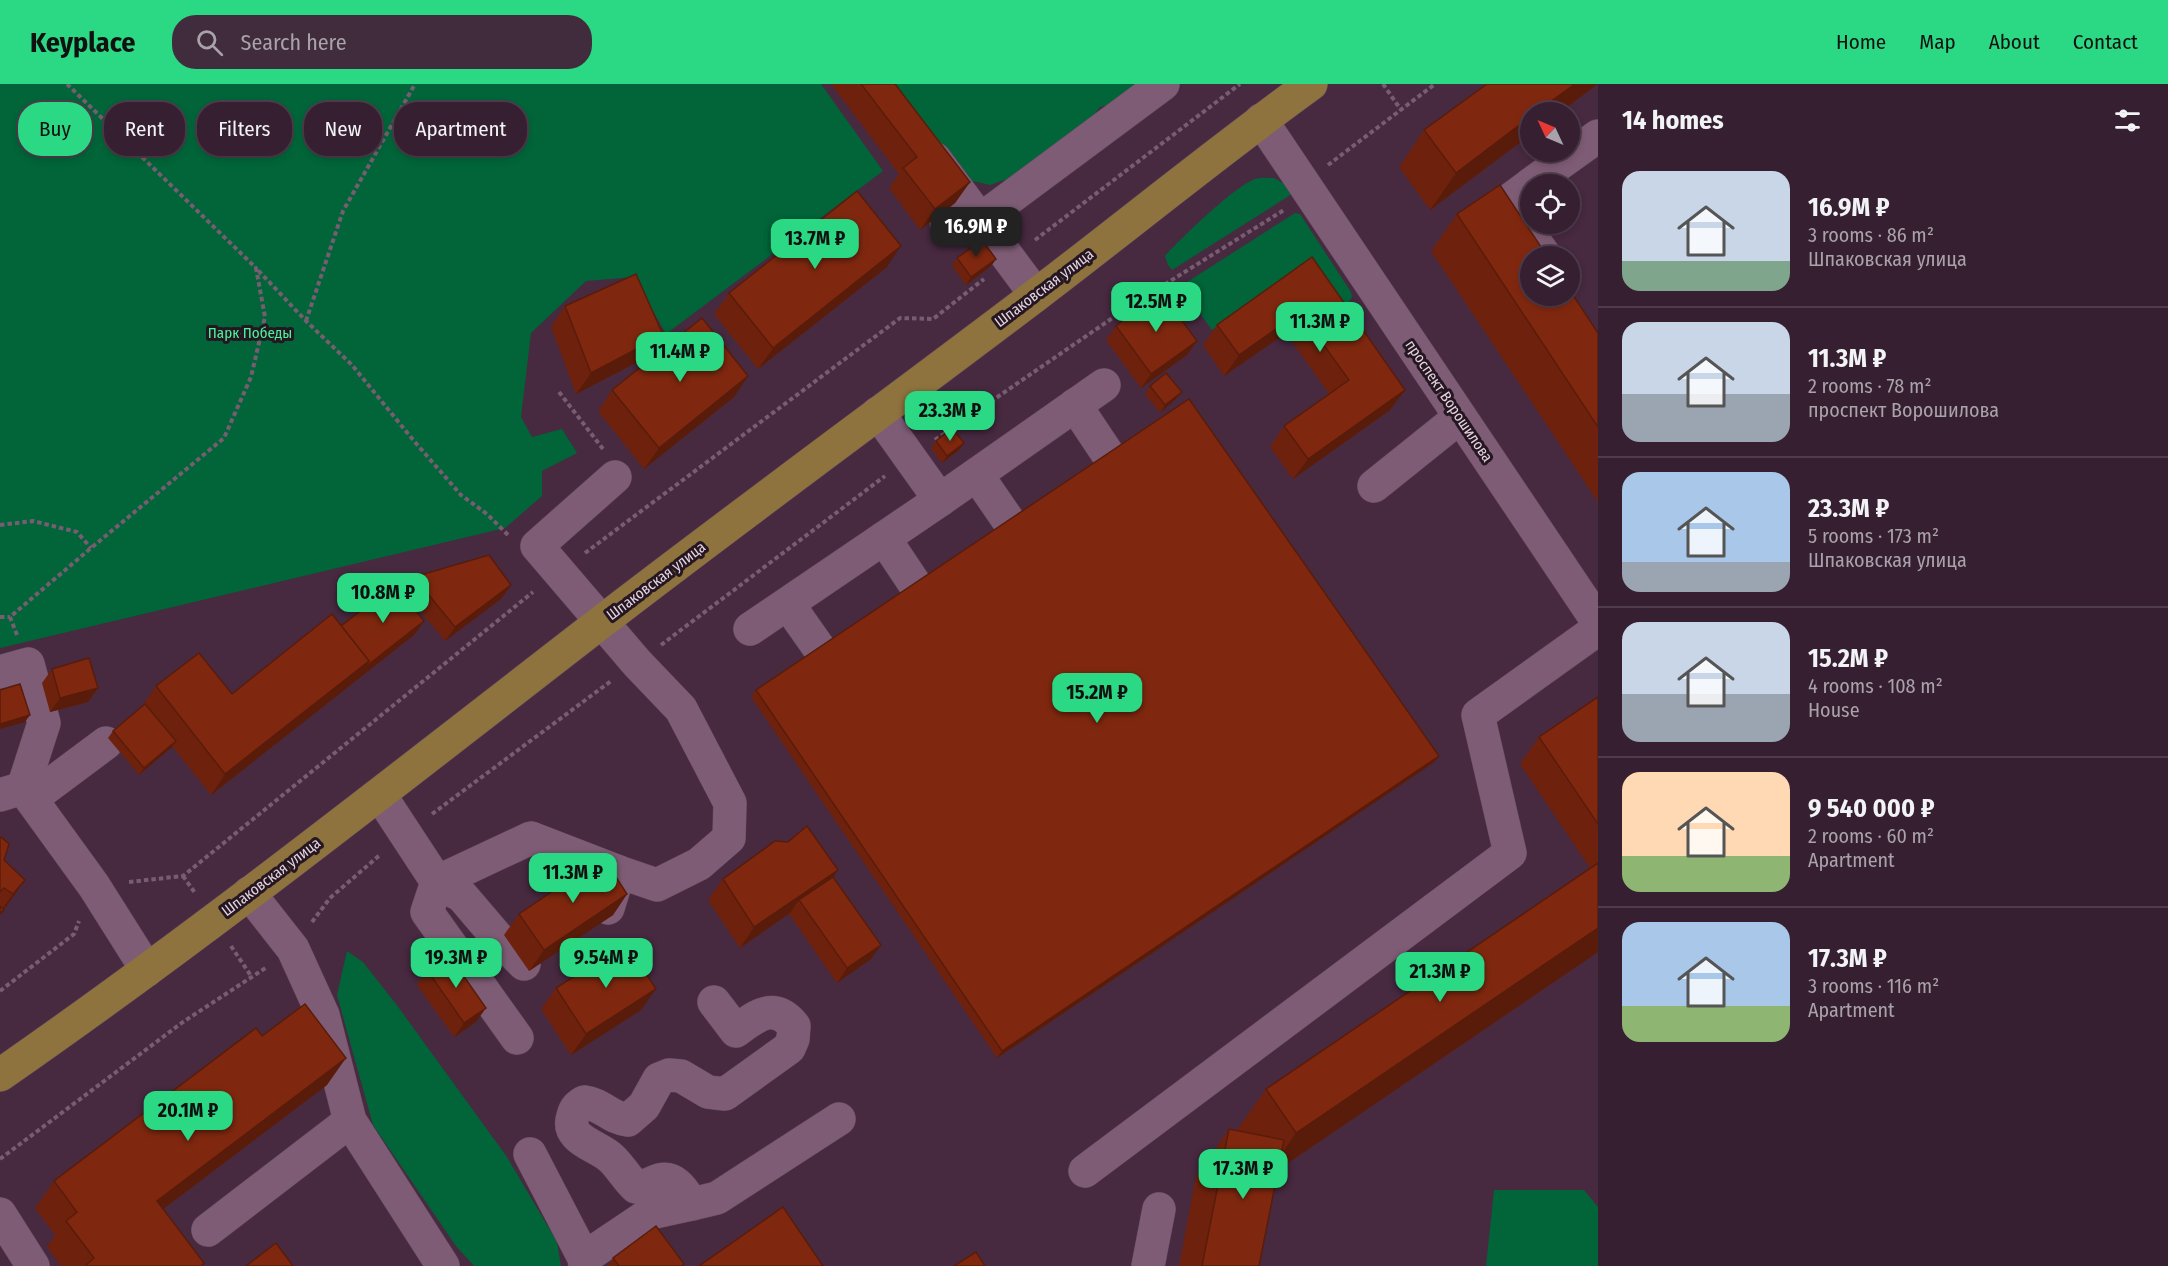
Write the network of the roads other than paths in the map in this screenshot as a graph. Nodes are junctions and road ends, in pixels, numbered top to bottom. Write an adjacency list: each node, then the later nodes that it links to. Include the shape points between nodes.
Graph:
1 (1163, 84): 8 (street)
2 (1311, 84): 3 (main road, Шпаковская улица)
3 (1261, 120): 11 (main road, Шпаковская улица); 15 (street, проспект Ворошилова)
4 (1598, 136): 6 (street)
5 (920, 138): 8 (street)
6 (1545, 174)
7 (1520, 192): 9 (street, via 1507,202)
8 (980, 220): 10 (street); 11 (street)
9 (1520, 220)
10 (946, 221)
11 (1036, 295): 14 (main road, Шпаковская улица)
12 (1104, 385): 13 (street)
13 (1075, 405): 16 (street); 17 (street)
14 (878, 412): 20 (street); 25 (main road, Шпаковская улица)
15 (1460, 417): 19 (street); 26 (street, проспект Ворошилова)
16 (1109, 456)
17 (977, 475): 20 (street); 21 (street)
18 (615, 477): 25 (street, via 537,546)
19 (1374, 486)
20 (940, 501): 22 (street)
21 (1010, 523)
22 (884, 538): 23 (street); 24 (street)
23 (916, 586)
24 (788, 604): 27 (street); 29 (street)
25 (602, 622): 33 (main road, Шпаковская улица); 34 (street, via 681,709 730,803 729,838 699,864 657,885)
26 (1598, 622)
27 (750, 629)
28 (1598, 629): 47 (street, via 1478,715 1510,853)
29 (821, 651)
30 (14, 668): 32 (street, via 44,723)
31 (106, 743): 32 (street)
32 (18, 794): 39 (street, via 94,886)
33 (380, 795): 35 (street); 36 (main road, Шпаковская улица)
34 (620, 873): 35 (street, via 531,838); 37 (street)
35 (437, 882): 38 (street, via 462,896); 41 (street, via 428,912)
36 (249, 893): 39 (main road, Шпаковская улица); 45 (street, via 293,949 323,1015)
37 (608, 908)
38 (524, 964)
39 (147, 970): 42 (main road, Шпаковская улица)
40 (714, 1002): 48 (street, via 736,1031 754,1017 772,1011 786,1016 794,1026 794,1039 789,1048 725,1094 708,1092 681,1076 669,1075 659,1079 644,1106 628,1120 584,1102 575,1108 571,1120 573,1131 582,1141 604,1152 636,1187 668,1179 679,1185)
41 (518, 1038)
42 (12, 1066): 43 (main road, Шпаковская улица)
43 (0, 1087)
44 (839, 1119): 48 (street, via 717,1198)
45 (350, 1121): 51 (street); 54 (street)
46 (530, 1154): 52 (street)
47 (1085, 1171)
48 (692, 1204): 52 (street, via 651,1214)
49 (1159, 1209): 55 (street)
50 (0, 1214): 53 (street)
51 (208, 1230)
52 (584, 1262)
53 (33, 1266)
54 (443, 1266)
55 (1148, 1266)

